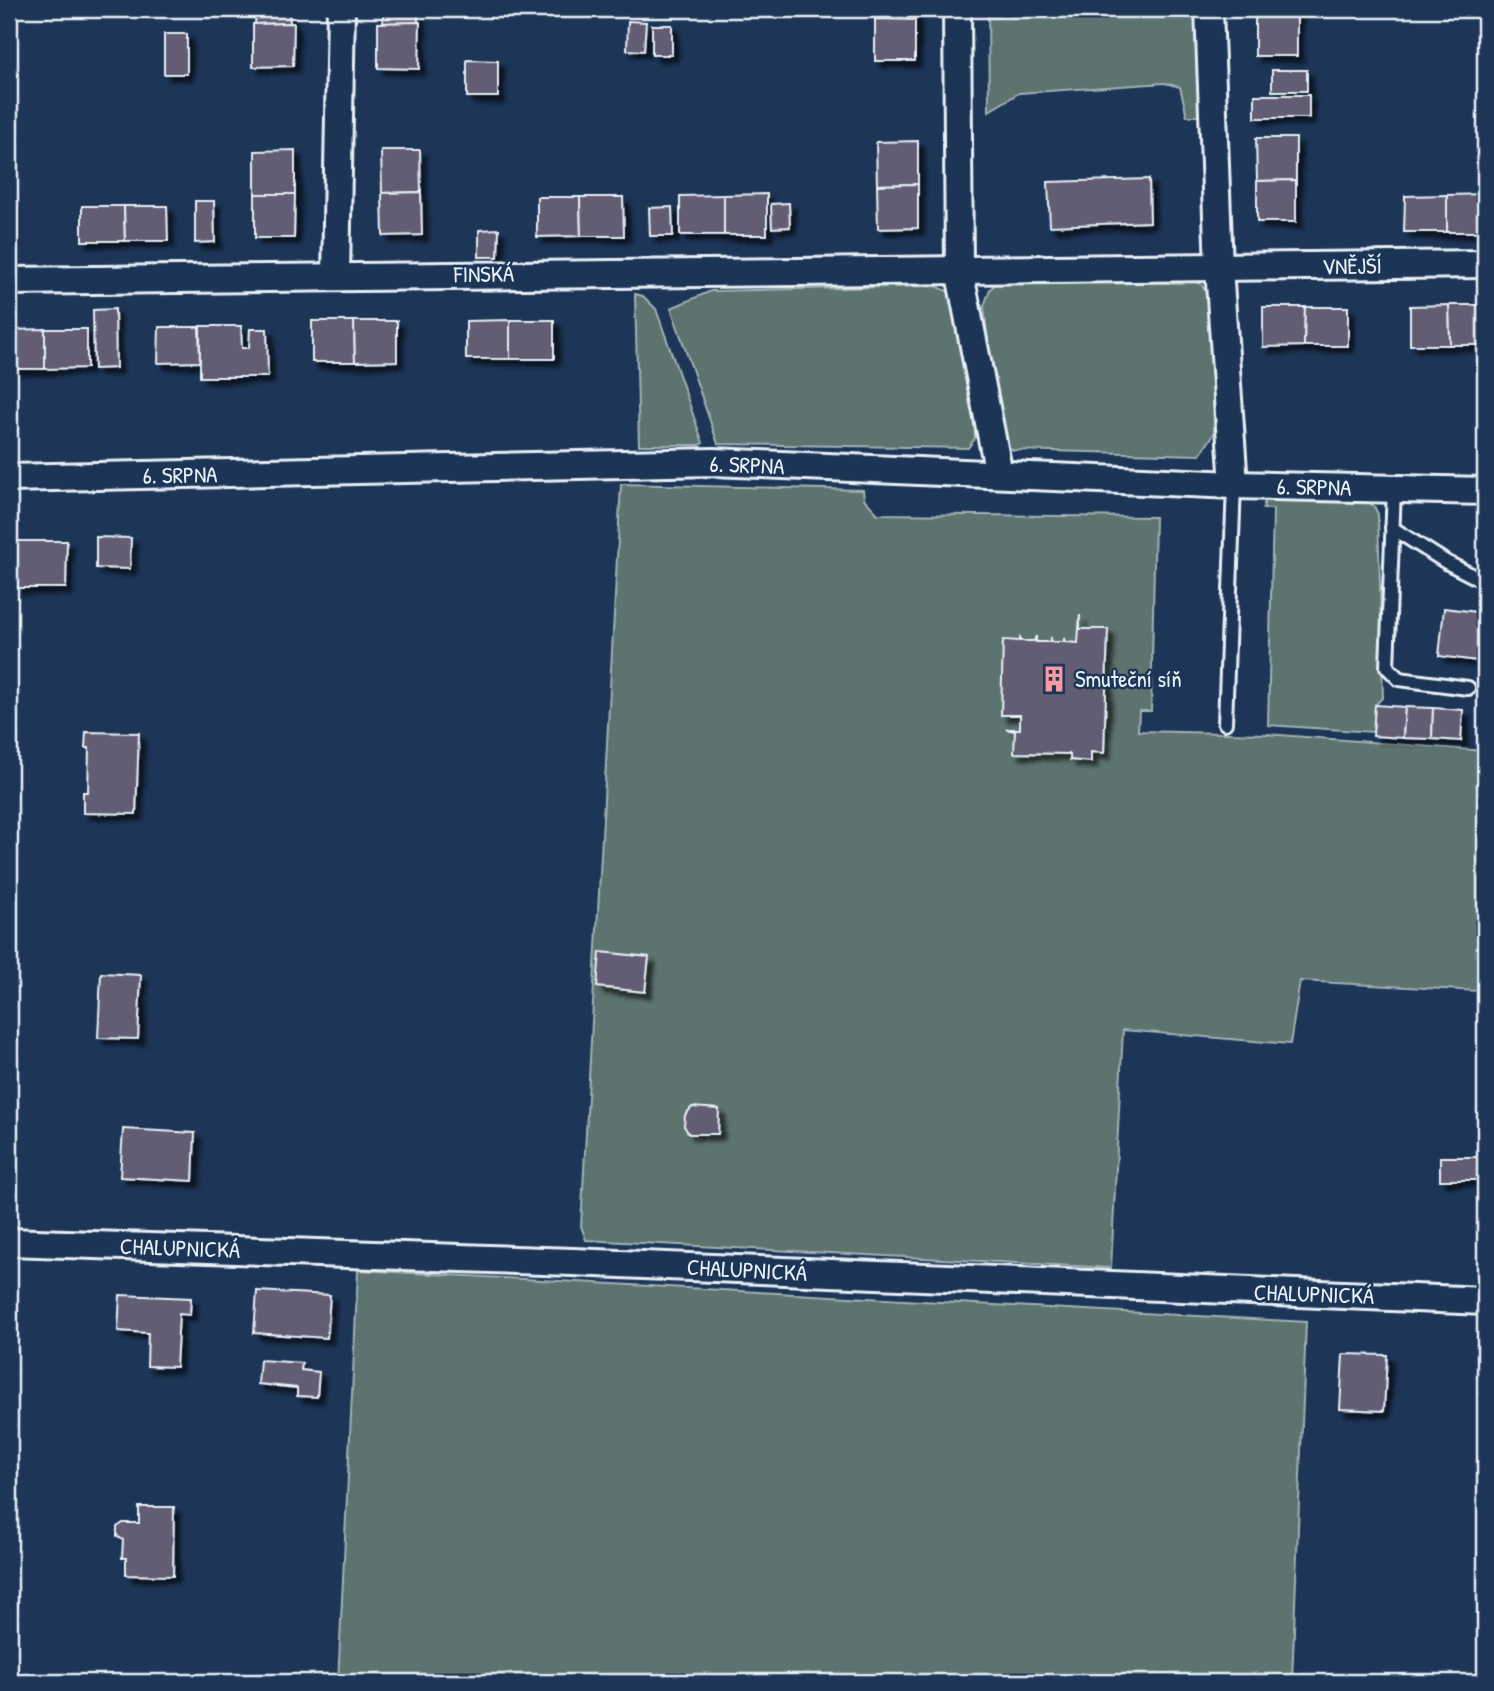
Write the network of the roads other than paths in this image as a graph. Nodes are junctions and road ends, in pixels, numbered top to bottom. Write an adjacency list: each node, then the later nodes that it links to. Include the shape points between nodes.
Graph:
1 (341, 9): 7 (street)
2 (957, 9): 6 (street)
3 (1209, 9): 5 (street)
4 (1485, 264): 5 (street, VNĚJŠÍ)
5 (1219, 268): 6 (street, VNĚJŠÍ); 11 (street)
6 (959, 269): 7 (street, FINSKÁ); 9 (street)
7 (337, 276): 8 (street, FINSKÁ)
8 (9, 281)
9 (999, 474): 10 (street, 6. SRPNA, via 713,462); 11 (street, 6. SRPNA)
10 (9, 478)
11 (1234, 485): 12 (street, 6. SRPNA); 17 (lane)
12 (1394, 489): 13 (street, 6. SRPNA); 14 (lane)
13 (1485, 491)
14 (1392, 528): 15 (lane); 16 (lane, via 1387,667 1399,679)
15 (1485, 582)
16 (1468, 688)
17 (1225, 723)
18 (9, 1242): 19 (street, CHALUPNICKÁ)
19 (1485, 1301)

